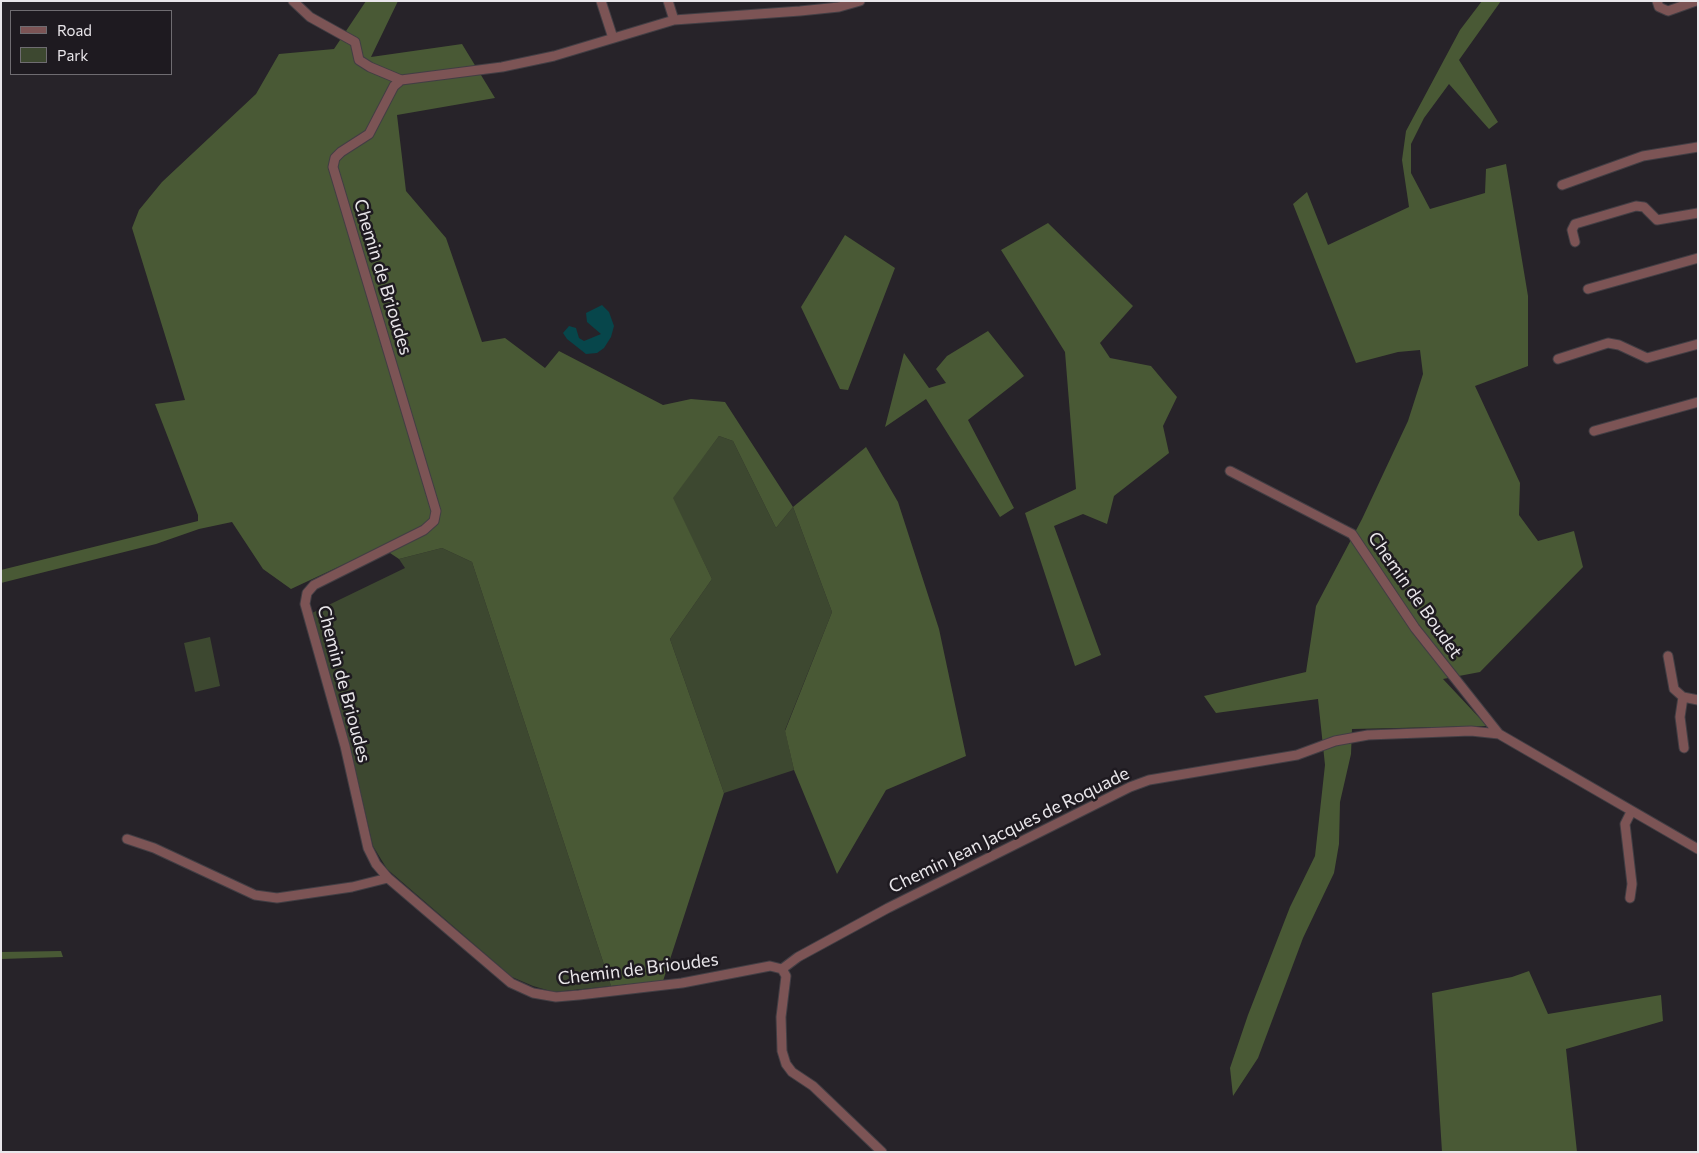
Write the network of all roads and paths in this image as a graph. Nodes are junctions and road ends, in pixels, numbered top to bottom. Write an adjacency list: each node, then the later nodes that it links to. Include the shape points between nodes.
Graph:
1 (293, 1): 9 (street, via 310,17 354,42 359,60)
2 (601, 1): 8 (street)
3 (668, 1): 7 (street)
4 (860, 1): 7 (street, via 800,11)
5 (1657, 1): 6 (street, via 1659,7 1668,11)
6 (1696, 1)
7 (674, 20): 8 (street)
8 (613, 38): 9 (street, via 554,56 502,67)
9 (402, 80): 29 (street, Chemin de Brioudes, via 394,86 369,134 341,152 333,167 436,511 434,521 424,530 314,585 305,604 345,746 368,848)
10 (1698, 147): 11 (street, via 1643,156)
11 (1562, 185)
12 (1698, 213): 13 (street, via 1657,220 1644,206 1636,206 1575,224 1572,230)
13 (1575, 242)
14 (1698, 258): 15 (street)
15 (1588, 289)
16 (1698, 344): 17 (street, via 1647,358 1608,343)
17 (1558, 359)
18 (1698, 402): 19 (street)
19 (1594, 431)
20 (1230, 471): 24 (street, Chemin de Boudet, via 1352,534 1415,628)
21 (1668, 656): 22 (street, via 1674,689)
22 (1682, 697): 23 (street); 25 (street, via 1680,718)
23 (1698, 700)
24 (1499, 734): 26 (street, Chemin Jean Jacques de Roquade); 31 (street, Chemin Jean Jacques de Roquade, via 1471,731 1368,735 1335,741 1297,755 1149,780 993,855 798,957)
25 (1684, 748)
26 (1631, 812): 28 (street, Chemin Jean Jacques de Roquade); 30 (street, via 1625,824 1632,884)
27 (127, 839): 29 (street, via 154,848 255,896 277,898)
28 (1698, 849)
29 (388, 878): 31 (street, Chemin de Brioudes, via 511,983 533,992 556,997 579,995 682,983 770,966)
30 (1630, 898)
31 (782, 969): 32 (street, via 786,976 781,1017 782,1051 786,1064)
32 (882, 1152)

